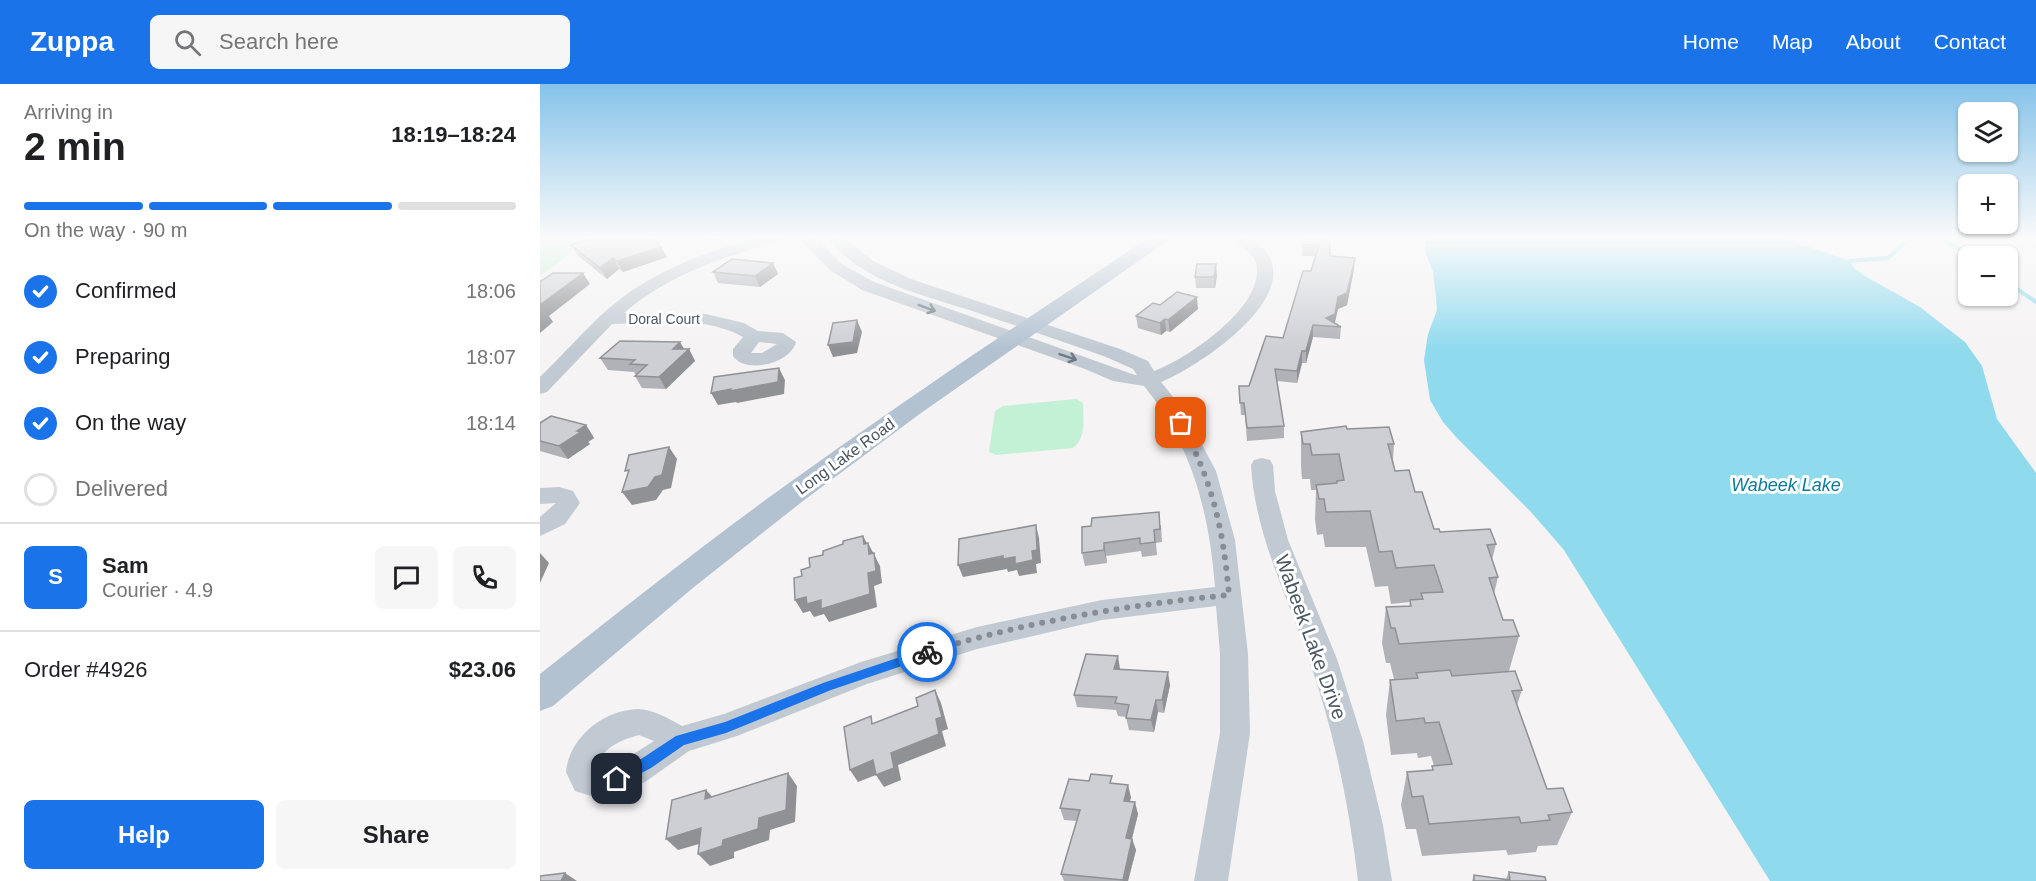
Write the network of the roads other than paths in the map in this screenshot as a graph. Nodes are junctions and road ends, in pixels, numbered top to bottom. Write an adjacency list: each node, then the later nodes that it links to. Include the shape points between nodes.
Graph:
1 (672, 274): 6 (street, via 641,291)
2 (848, 274): 7 (street, one-way to 7, via 868,286)
3 (887, 274): 7 (street)
4 (1107, 274): 7 (main road, Long Lake Road)
5 (1264, 274): 9 (street, via 1257,296 1235,324 1185,362)
6 (607, 320): 8 (street, Doral Court, via 706,319 738,327); 10 (street)
7 (1022, 331): 9 (street, via 1125,380); 15 (main road, Long Lake Road, via 787,499)
8 (754, 336)
9 (1149, 380): 14 (street, via 1173,409 1205,471 1223,540)
10 (540, 388)
11 (1262, 465): 18 (street, Wabeek Lake Drive, via 1272,531 1323,659 1350,751)
12 (540, 496): 13 (street, via 560,495 568,503 556,518)
13 (540, 528)
14 (1229, 595): 16 (street, via 1102,610 986,636 861,674 726,728); 17 (street, via 1235,733)
15 (540, 695)
16 (680, 740)
17 (1211, 881)
18 (1375, 881)

